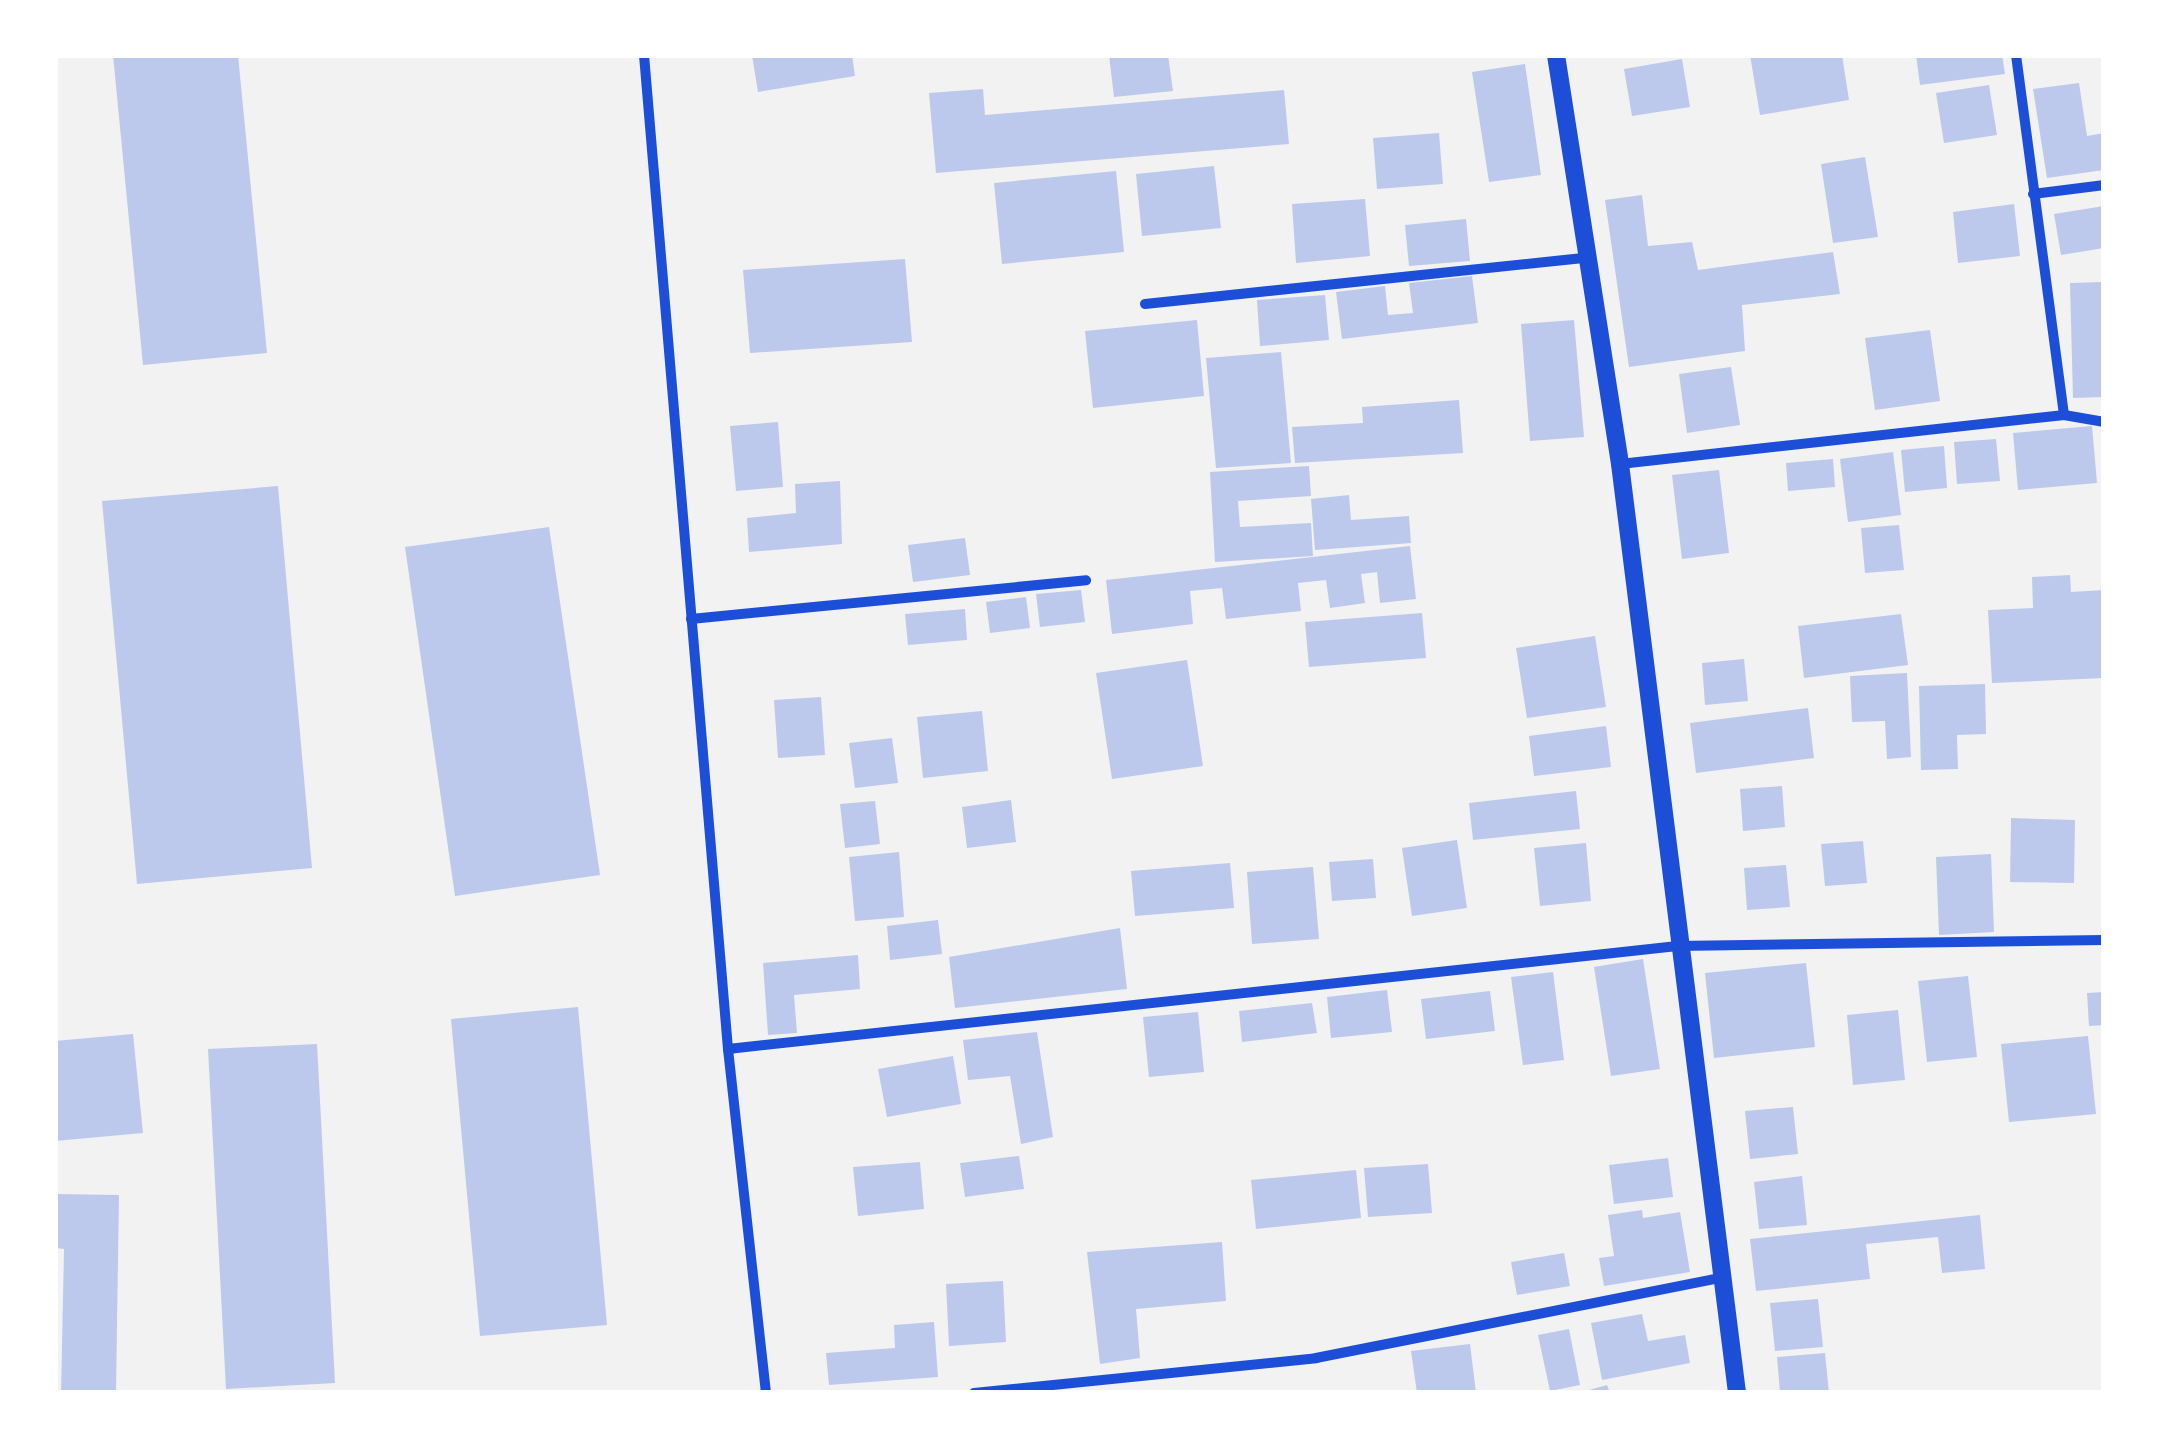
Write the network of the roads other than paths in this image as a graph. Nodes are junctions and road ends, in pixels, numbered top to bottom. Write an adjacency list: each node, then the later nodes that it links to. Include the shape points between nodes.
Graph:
1 (644, 55): 12 (street)
2 (1556, 55): 6 (street)
3 (2016, 55): 5 (street)
4 (2104, 185): 5 (street)
5 (2033, 194): 8 (street)
6 (1584, 258): 7 (street); 10 (street)
7 (1144, 304)
8 (2064, 416): 9 (street); 10 (street)
9 (2104, 422)
10 (1620, 464): 14 (street)
11 (1086, 580): 12 (street)
12 (691, 618): 15 (street)
13 (2104, 940): 14 (street)
14 (1677, 946): 15 (street); 16 (street)
15 (728, 1049): 17 (street)
16 (1719, 1278): 18 (street, via 1316,1358); 19 (street)
17 (766, 1393)
18 (974, 1393)
19 (1737, 1393)

